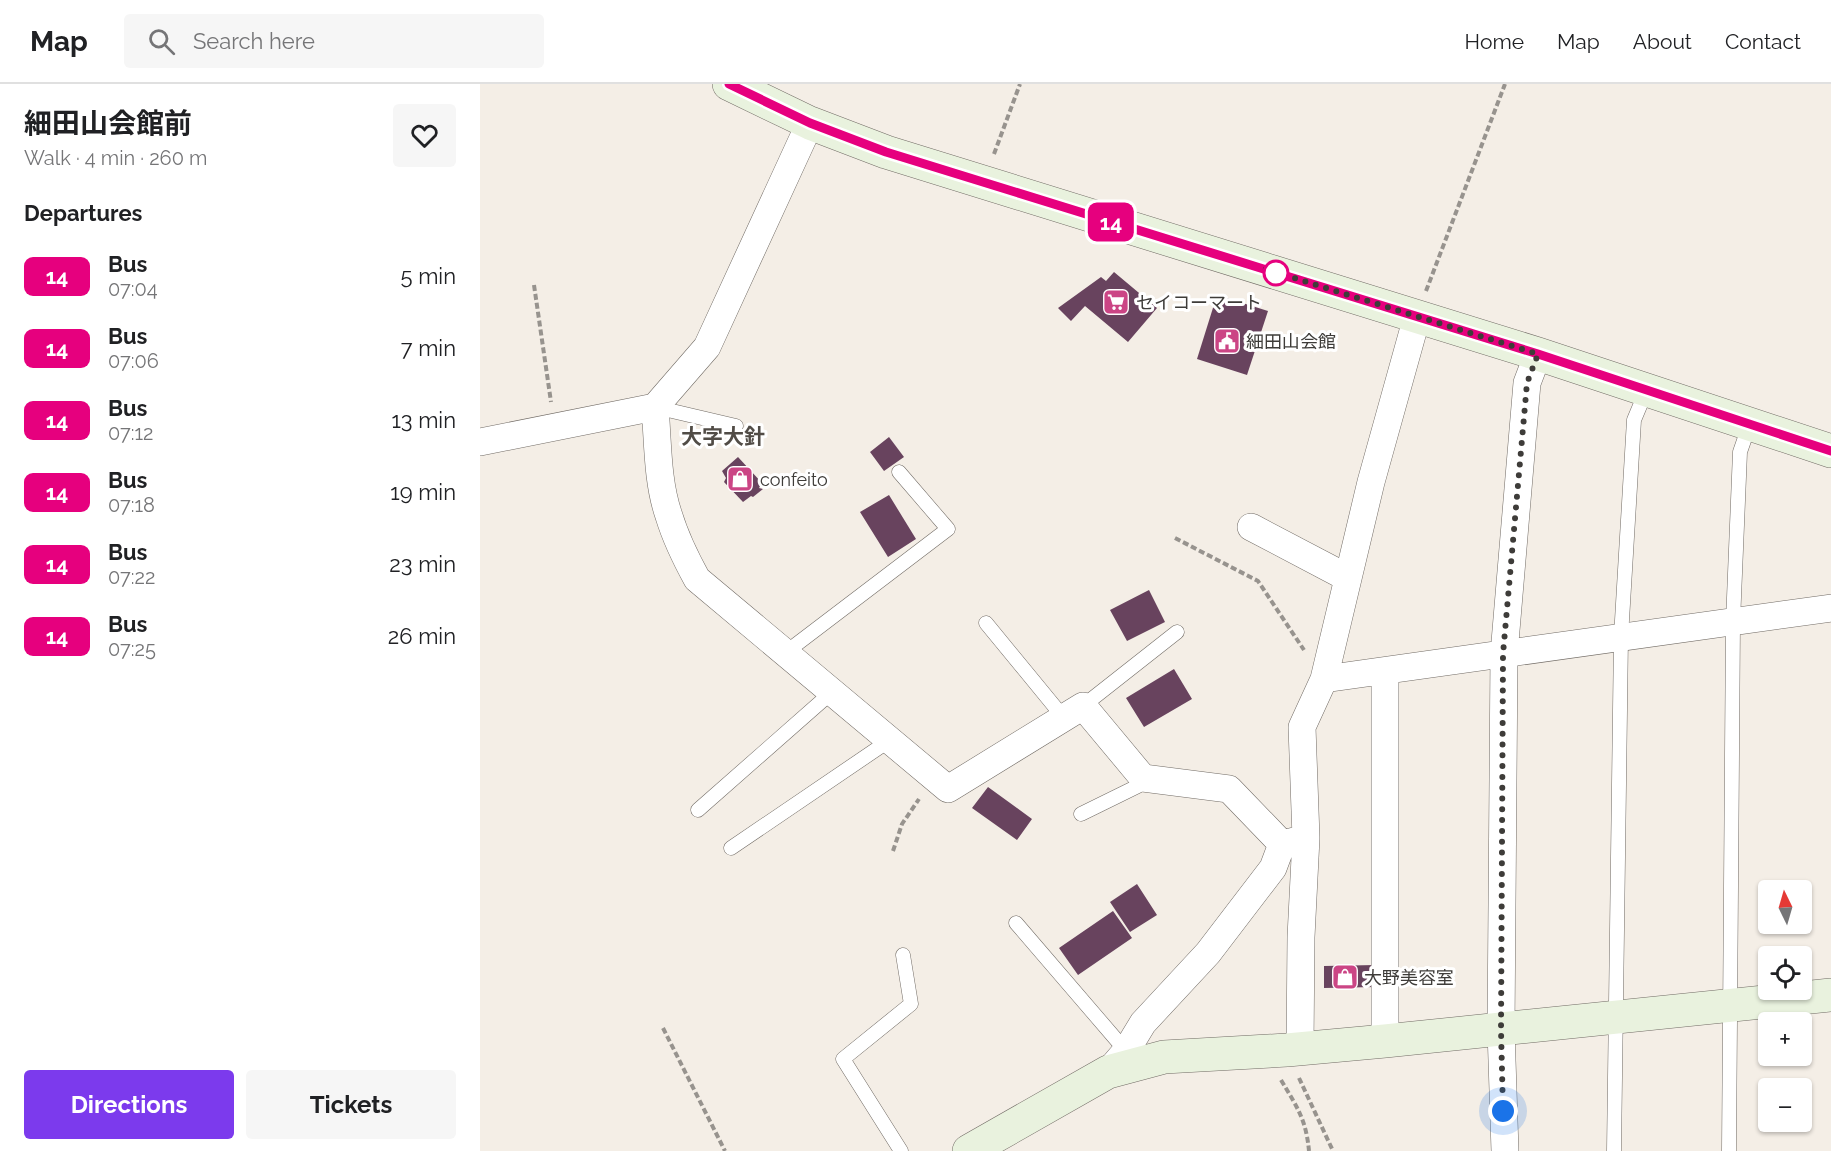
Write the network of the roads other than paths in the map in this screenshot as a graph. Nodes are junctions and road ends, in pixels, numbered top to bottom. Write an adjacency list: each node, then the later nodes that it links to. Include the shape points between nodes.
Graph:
1 (729, 84): 2 (street)
2 (810, 123): 3 (street, via 886,152); 6 (street, via 707,347)
3 (1417, 317): 4 (street); 13 (street)
4 (1538, 354): 5 (street); 20 (street, via 1527,383)
5 (1647, 389): 7 (street); 18 (lane, via 1634,420)
6 (656, 406): 8 (lane); 9 (street); 19 (street, via 662,480 668,514 680,547 697,579)
7 (1750, 423): 10 (street); 15 (lane, via 1740,452)
8 (736, 426)
9 (480, 442)
10 (1831, 451)
11 (899, 472): 19 (lane, via 948,529)
12 (1251, 527): 13 (street)
13 (1348, 578): 22 (street)
14 (1831, 608): 15 (street)
15 (1733, 622): 18 (street); 34 (lane)
16 (986, 623): 24 (lane)
17 (1177, 632): 24 (lane)
18 (1621, 637): 20 (street); 35 (lane)
19 (785, 653): 23 (street)
20 (1503, 654): 21 (street); 36 (street)
21 (1385, 672): 22 (street); 37 (street)
22 (1324, 679): 29 (street, via 1302,727)
23 (832, 692): 25 (street); 27 (lane)
24 (1073, 712): 25 (street, via 948,789); 26 (street)
25 (890, 740): 30 (lane)
26 (1143, 778): 28 (lane, via 1138,786); 29 (street, via 1229,789)
27 (698, 810)
28 (1081, 814)
29 (1294, 841): 38 (street, via 1301,938); 39 (street, via 1208,953 1143,1023)
30 (731, 848)
31 (1016, 923): 39 (lane)
32 (903, 956): 41 (lane, via 912,1004 843,1059)
33 (1831, 995): 34 (street)
34 (1730, 1005): 35 (street); 44 (lane)
35 (1616, 1017): 36 (street); 43 (lane)
36 (1501, 1030): 37 (street); 42 (street)
37 (1384, 1041): 38 (street)
38 (1287, 1049): 39 (street)
39 (1117, 1061): 40 (street)
40 (976, 1149)
41 (901, 1151)
42 (1504, 1151)
43 (1614, 1151)
44 (1729, 1151)

